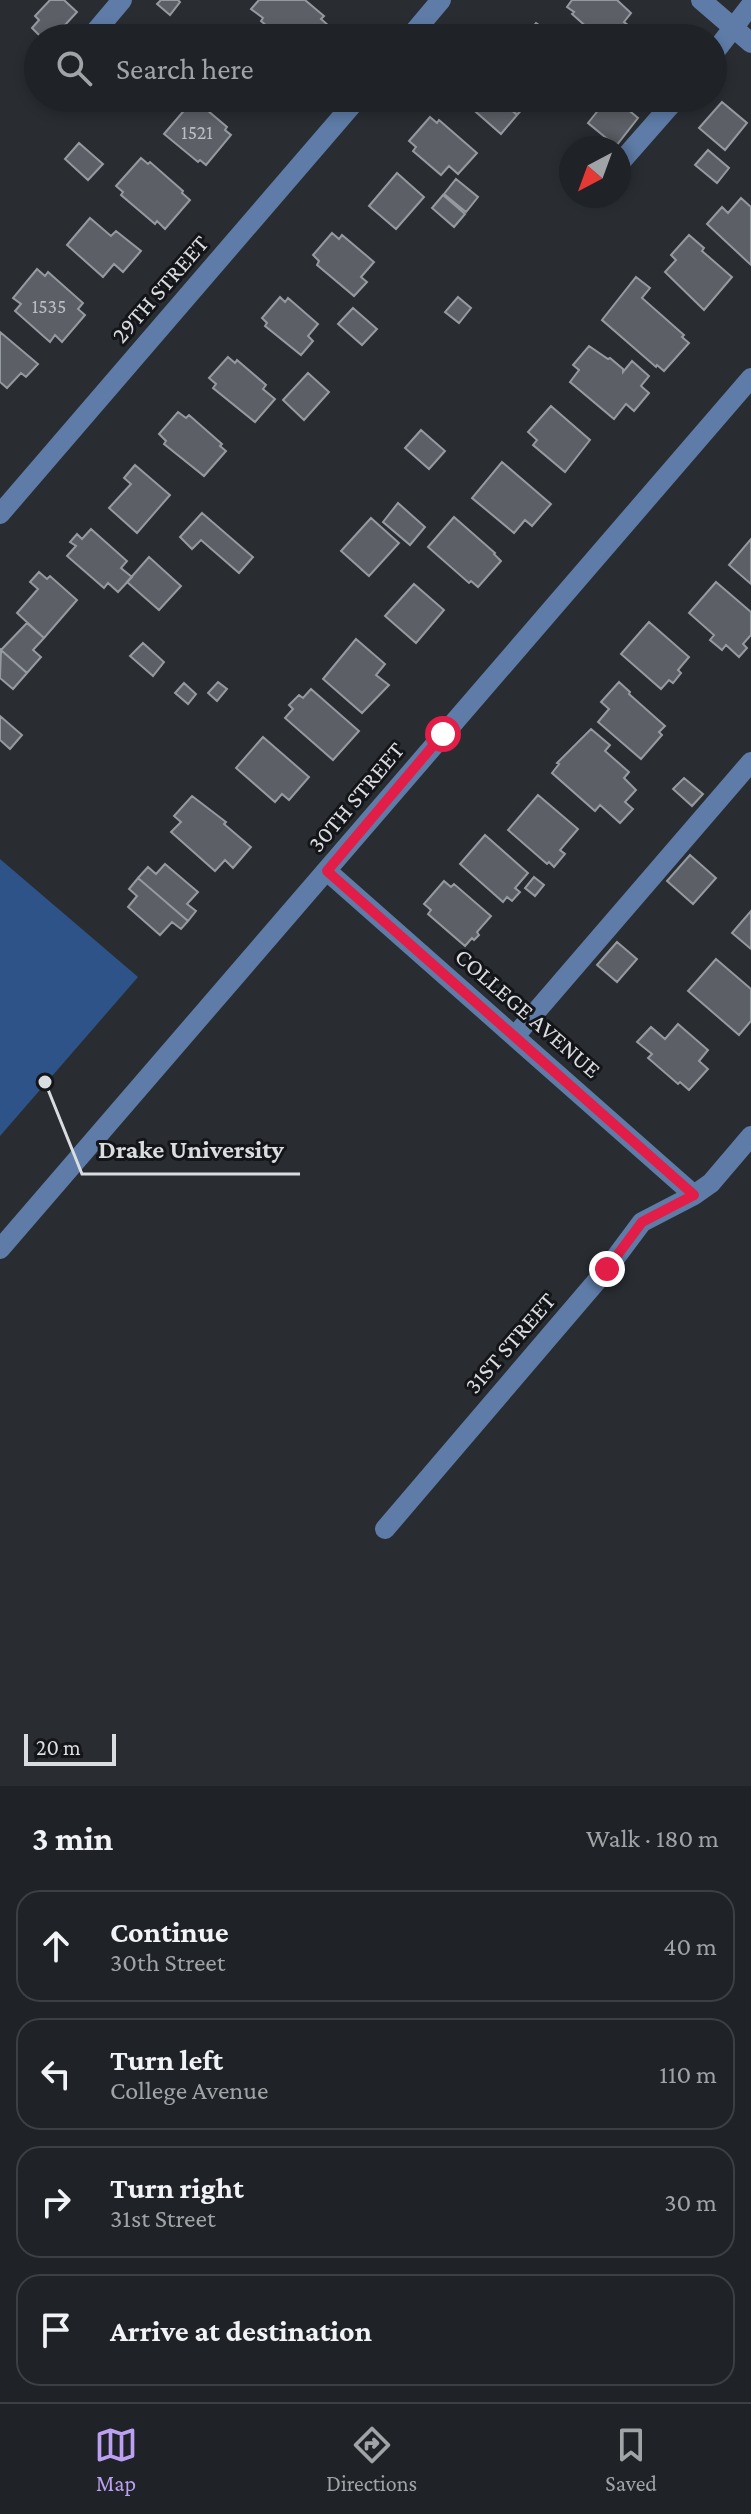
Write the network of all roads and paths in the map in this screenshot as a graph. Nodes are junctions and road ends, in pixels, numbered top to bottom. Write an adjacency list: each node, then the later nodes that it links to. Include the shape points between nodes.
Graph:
1 (122, 0): 5 (street)
2 (441, 0): 6 (street)
3 (701, 0): 7 (street)
4 (751, 5): 7 (street)
5 (102, 24)
6 (421, 24)
7 (732, 27): 8 (street); 9 (street)
8 (727, 34)
9 (751, 43)
10 (346, 112): 14 (street, 29TH STREET)
11 (665, 112): 12 (street)
12 (631, 150)
13 (751, 378): 16 (street, 30TH STREET)
14 (0, 514)
15 (751, 762): 17 (street)
16 (327, 871): 17 (street, COLLEGE AVENUE); 20 (street, 30TH STREET)
17 (515, 1036): 19 (street, COLLEGE AVENUE)
18 (751, 1136): 19 (street, 31ST STREET)
19 (694, 1195): 21 (street, 31ST STREET, via 642,1222)
20 (0, 1249)
21 (385, 1529)

